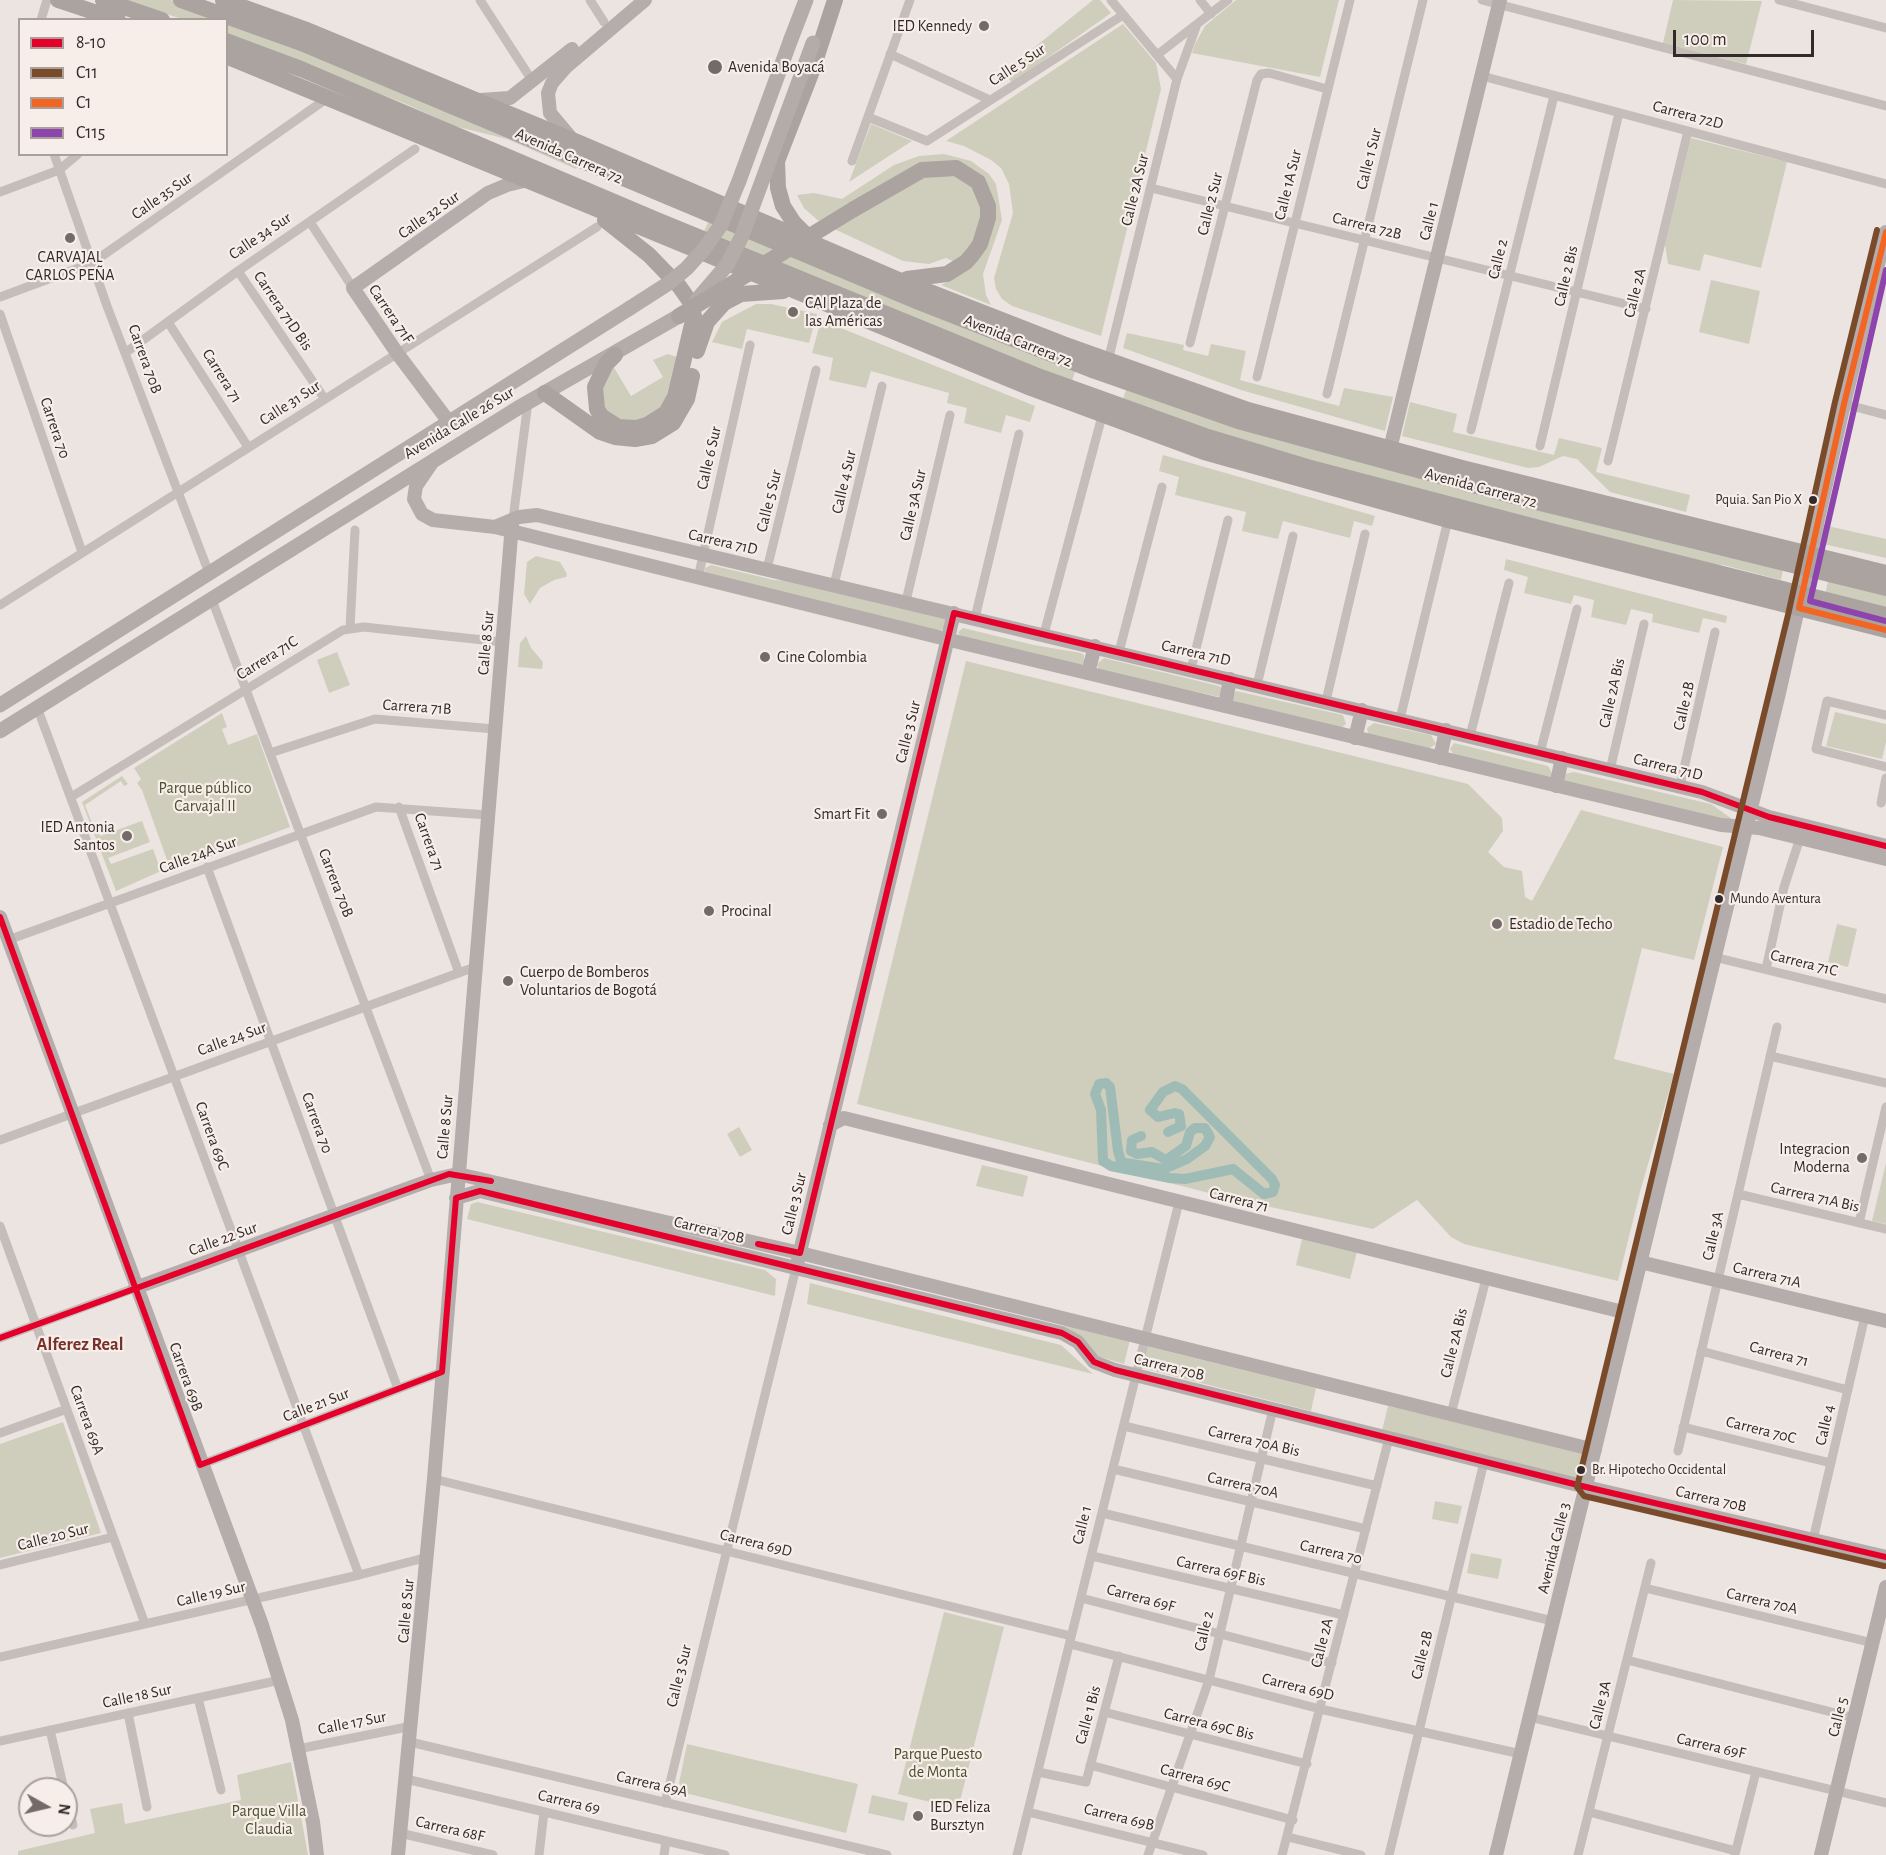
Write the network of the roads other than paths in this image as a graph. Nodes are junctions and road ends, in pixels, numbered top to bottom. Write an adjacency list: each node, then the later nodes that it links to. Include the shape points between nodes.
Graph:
1 (47, 0): 25 (street)
2 (58, 0): 26 (highway)
3 (103, 0): 27 (highway)
4 (181, 0): 32 (highway, Avenida Carrera 72)
5 (223, 0): 22 (highway, Avenida Carrera 72)
6 (480, 0): 41 (street)
7 (591, 0): 28 (street)
8 (631, 0): 28 (street)
9 (645, 0): 28 (street)
10 (806, 0): 107 (main road, Avenida Calle 26 Sur, bridge, via 739,181 720,225 704,249 687,268 630,308)
11 (828, 0): 85 (main road, Avenida Calle 26 Sur, bridge, via 737,246 712,285)
12 (835, 0): 72 (highway, via 816,62 777,161 776,175 787,213 804,233)
13 (910, 0): 34 (street)
14 (1111, 0): 24 (street)
15 (1200, 0): 23 (street)
16 (1228, 0): 23 (street, Calle 2A Sur)
17 (1350, 0): 44 (street, Calle 1A Sur)
18 (1423, 0): 71 (street, Calle 1 Sur)
19 (1482, 0): 21 (street)
20 (1779, 0): 30 (street)
21 (1499, 2): 39 (street, Calle 1); 49 (street)
22 (246, 3): 33 (highway, Avenida Carrera 72)
23 (1211, 14): 29 (street, Calle 2A Sur)
24 (1123, 15): 35 (street); 48 (street, Calle 5 Sur)
25 (42, 18)
26 (112, 18)
27 (156, 18)
28 (611, 20): 41 (street); 54 (street, via 558,74 548,93 550,113)
29 (1196, 27): 35 (street, Calle 2A Sur); 40 (street, Calle 2A Sur)
30 (1886, 28)
31 (228, 42): 38 (highway, Avenida Carrera 72)
32 (304, 44): 33 (highway); 42 (highway, Avenida Carrera 72)
33 (359, 52): 43 (highway, Avenida Carrera 72)
34 (890, 54): 48 (street); 52 (street)
35 (1157, 55): 40 (street)
36 (228, 57): 37 (highway, Avenida Carrera 72)
37 (244, 63): 38 (highway); 46 (highway, Avenida Carrera 72)
38 (301, 69): 50 (highway, Avenida Carrera 72)
39 (1482, 76): 45 (street, Carrera 72D); 74 (street, Calle 1)
40 (1178, 79): 63 (street, Calle 2A Sur)
41 (533, 82): 47 (street, via 506,100)
42 (405, 86): 43 (highway); 87 (highway, Avenida Carrera 72)
43 (440, 86): 47 (highway, Avenida Carrera 72)
44 (1327, 89): 66 (street, Calle 2 Sur, via 1262,74 1257,80); 68 (street, Calle 1A Sur)
45 (1554, 96): 51 (street, Carrera 72D); 77 (street, Calle 2)
46 (329, 97): 55 (highway, Avenida Carrera 72); 75 (street, Calle 35 Sur)
47 (474, 100): 54 (highway, Avenida Carrera 72)
48 (990, 100): 52 (street, Calle 5 Sur, via 927,141)
49 (1886, 106)
50 (405, 112): 55 (highway); 116 (highway, Avenida Carrera 72, via 1045,379 1208,437)
51 (1619, 113): 53 (street, Carrera 72D); 81 (street, Calle 2 Bis)
52 (868, 117): 59 (street)
53 (1689, 131): 62 (street, Carrera 72D); 83 (street, Calle 2A)
54 (574, 141): 72 (highway, Avenida Carrera 72)
55 (440, 143): 61 (highway, Avenida Carrera 72)
56 (415, 149): 67 (street, Calle 34 Sur)
57 (55, 156): 60 (street, Carrera 70B)
58 (76, 156): 60 (street)
59 (852, 161)
60 (59, 170): 64 (street); 75 (street, Carrera 70B)
61 (528, 180): 65 (highway, Avenida Carrera 72); 79 (street, Calle 32 Sur, via 489,193)
62 (1886, 184)
63 (1151, 188): 66 (street, Carrera 72B); 94 (street, Calle 2A Sur)
64 (0, 192)
65 (585, 204): 80 (highway, Avenida Carrera 72); 93 (highway, via 649,255 679,286 693,309 693,326 677,391 657,420 637,428 618,428 601,416 595,387)
66 (1225, 207): 68 (street, Carrera 72B); 88 (street, Calle 2 Sur)
67 (310, 222): 76 (street, Calle 34 Sur); 79 (street, Carrera 71F)
68 (1294, 224): 71 (street, Carrera 72B); 96 (street, Calle 1A Sur)
69 (597, 227): 92 (street, Calle 31 Sur)
70 (1886, 232): 73 (street, Avenida Calle 3)
71 (1365, 242): 74 (street, Carrera 72B); 99 (street, Calle 1 Sur)
72 (822, 245): 78 (highway, Avenida Carrera 72)
73 (1883, 256): 102 (street, Avenida Calle 3)
74 (1437, 258): 77 (street, Carrera 72B); 113 (street, Calle 1)
75 (92, 263): 82 (street, Calle 35 Sur); 91 (street, Carrera 70B)
76 (238, 271): 86 (street, Calle 34 Sur); 100 (street, Carrera 71D Bis)
77 (1509, 276): 81 (street, Carrera 72B); 108 (street, Calle 2)
78 (899, 280): 85 (highway, bridge, via 947,274 973,254 988,218 988,206 978,182 956,168 922,170); 89 (highway, Avenida Carrera 72)
79 (353, 288): 92 (street, Carrera 71F)
80 (799, 292): 98 (highway, via 754,291 724,303 703,332 680,415 666,430 652,436 625,440 600,432); 106 (highway, Avenida Carrera 72)
81 (1578, 293): 83 (street, Carrera 72B); 111 (street, Calle 2 Bis)
82 (0, 297)
83 (1646, 309): 115 (street, Calle 2A)
84 (0, 314): 127 (street, Carrera 70)
85 (679, 316): 93 (main road, Avenida Calle 26 Sur)
86 (168, 322): 91 (street, Calle 34 Sur); 112 (street, Carrera 71)
87 (1022, 343): 89 (highway); 110 (highway, Avenida Carrera 72)
88 (1190, 343)
89 (1063, 344): 94 (highway, Avenida Carrera 72)
90 (750, 345): 128 (street, Calle 6 Sur)
91 (125, 353): 119 (street, Carrera 70B)
92 (397, 353): 100 (street, Calle 31 Sur); 107 (street, Carrera 71F)
93 (615, 355): 98 (main road, Avenida Calle 26 Sur)
94 (1108, 361): 103 (highway, Avenida Carrera 72)
95 (816, 370): 131 (street, Calle 5 Sur)
96 (1257, 377)
97 (882, 386): 136 (street, Calle 4 Sur)
98 (545, 393): 101 (main road, Avenida Calle 26 Sur)
99 (1327, 394)
100 (324, 398): 112 (street, Calle 31 Sur)
101 (528, 402): 114 (main road, Avenida Calle 26 Sur); 122 (street, Calle 8 Sur)
102 (1844, 404): 105 (street); 129 (street, Avenida Calle 3)
103 (1236, 406): 110 (highway); 113 (highway, Avenida Carrera 72)
104 (950, 415): 139 (street, Calle 3A Sur)
105 (1886, 415)
106 (1102, 416): 117 (highway, Avenida Carrera 72); 150 (street)
107 (449, 422): 132 (main road, Avenida Calle 26 Sur)
108 (1471, 430)
109 (1020, 434): 145 (street)
110 (1281, 435): 129 (highway, Avenida Carrera 72)
111 (1540, 446)
112 (248, 447): 119 (street, Calle 31 Sur)
113 (1390, 449): 129 (highway, Avenida Carrera 72)
114 (436, 458): 122 (street, Carrera 71D, via 414,491 416,506 422,514 440,521); 138 (main road, Avenida Calle 26 Sur)
115 (1608, 461)
116 (1307, 467): 117 (highway); 126 (highway, Avenida Carrera 72)
117 (1272, 472): 121 (highway, Avenida Carrera 72)
118 (1162, 487): 154 (street)
119 (177, 493): 127 (street, Calle 31 Sur); 132 (street, Carrera 70B)
120 (1228, 520): 155 (street)
121 (1448, 520): 130 (highway, Avenida Carrera 72); 166 (street)
122 (512, 525): 128 (street, Carrera 71D, via 537,515); 134 (street); 152 (street, Calle 8 Sur)
123 (355, 530): 147 (street)
124 (1365, 534): 160 (street)
125 (1293, 536): 158 (street)
126 (1600, 543): 130 (highway); 140 (highway, Avenida Carrera 72)
127 (82, 552): 141 (street, Calle 31 Sur)
128 (703, 554): 131 (street, Carrera 71D); 134 (street, Calle 6 Sur)
129 (1809, 562): 133 (highway, Avenida Carrera 72); 137 (highway, Avenida Carrera 72); 140 (street, Avenida Calle 3)
130 (1635, 568): 140 (highway, Avenida Carrera 72)
131 (767, 569): 136 (street, Carrera 71D)
132 (209, 573): 161 (main road, Avenida Calle 26 Sur)
133 (1886, 573)
134 (698, 578): 151 (street)
135 (1509, 583): 170 (street)
136 (834, 585): 139 (street, Carrera 71D)
137 (1886, 588)
138 (211, 597): 159 (street, Carrera 70B); 163 (main road, Avenida Calle 26 Sur)
139 (906, 602): 143 (street, Carrera 71D)
140 (1800, 602): 144 (highway, Avenida Carrera 72); 148 (highway, Avenida Carrera 72); 184 (street, Avenida Calle 3)
141 (0, 604)
142 (1577, 609): 173 (street)
143 (954, 613): 145 (street, Carrera 71D); 151 (street, Calle 3 Sur)
144 (1886, 615)
145 (975, 618): 150 (street, Carrera 71D)
146 (1644, 624): 177 (street, Calle 2A Bis)
147 (350, 628): 152 (street, Carrera 71C); 159 (street, Carrera 71C)
148 (1886, 630)
149 (1715, 632): 180 (street, Calle 2B)
150 (1044, 634): 153 (street, Carrera 71D)
151 (948, 640): 156 (street); 206 (street, Calle 3 Sur)
152 (502, 642): 167 (street, Calle 8 Sur)
153 (1095, 646): 154 (street, Carrera 71D); 156 (street)
154 (1119, 652): 155 (street, Carrera 71D)
155 (1191, 669): 157 (street, Carrera 71D)
156 (1088, 673): 162 (street)
157 (1230, 679): 158 (street, Carrera 71D); 162 (street)
158 (1257, 685): 160 (street, Carrera 71D)
159 (247, 688): 172 (street, Carrera 70B); 181 (street, Carrera 71C)
160 (1326, 701): 164 (street, Carrera 71D)
161 (0, 705)
162 (1224, 706): 171 (street)
163 (37, 707): 169 (main road, Avenida Calle 26 Sur); 181 (street, Carrera 69C)
164 (1362, 710): 166 (street, Carrera 71D); 171 (street)
165 (1886, 716): 176 (street, via 1827,701 1816,749)
166 (1400, 719): 168 (street, Carrera 71D)
167 (495, 729): 172 (street, Carrera 71B, via 375,719); 185 (street, Calle 8 Sur)
168 (1446, 730): 170 (street, Carrera 71D); 174 (street)
169 (0, 731)
170 (1470, 736): 173 (street, Carrera 71D)
171 (1355, 738): 174 (street)
172 (270, 753): 187 (street, Carrera 70B)
173 (1540, 753): 175 (street, Carrera 71D)
174 (1440, 758): 179 (street)
175 (1562, 758): 177 (street, Carrera 71D); 179 (street)
176 (1886, 767)
177 (1610, 770): 180 (street, Carrera 71D)
178 (1886, 778): 182 (street)
179 (1556, 786): 186 (street, via 1721,825)
180 (1680, 786): 184 (street, Carrera 71D)
181 (71, 797): 192 (street, Carrera 69C)
182 (1881, 803)
183 (399, 807): 185 (street, Carrera 71); 187 (street, Calle 24A Sur, via 376,807); 198 (street, Carrera 71)
184 (1750, 810): 186 (street, Avenida Calle 3); 189 (street, Carrera 71D)
185 (488, 815): 196 (street, Calle 8 Sur)
186 (1746, 827): 188 (street); 195 (street, Avenida Calle 3)
187 (300, 834): 191 (street, Calle 24A Sur); 200 (street, Carrera 70B)
188 (1800, 838): 190 (street); 197 (street, via 1784,887)
189 (1886, 846)
190 (1886, 860)
191 (207, 867): 192 (street, Calle 24A Sur); 202 (street, Carrera 70)
192 (110, 903): 194 (street, Calle 24A Sur); 204 (street, Carrera 69C)
193 (0, 917): 194 (street, Carrera 69B)
194 (8, 940): 208 (street, Carrera 69B)
195 (1714, 957): 197 (street, Carrera 71C); 224 (street, Avenida Calle 3)
196 (475, 967): 198 (street, Calle 24 Sur); 212 (street, Calle 8 Sur)
197 (1766, 969): 199 (street, Carrera 71C)
198 (459, 973): 200 (street, Calle 24 Sur)
199 (1886, 999)
200 (365, 1007): 202 (street, Calle 24 Sur); 213 (street, Carrera 70B)
201 (1777, 1027): 203 (street, Calle 3A)
202 (271, 1041): 204 (street, Calle 24 Sur); 217 (street, Carrera 70)
203 (1770, 1056): 205 (street); 214 (street, Calle 3A)
204 (174, 1076): 208 (street, Calle 24 Sur); 222 (street, Carrera 69C)
205 (1886, 1083)
206 (836, 1103): 209 (street); 210 (street, Calle 3 Sur)
207 (1886, 1107): 218 (street)
208 (72, 1113): 211 (street, Calle 24 Sur); 228 (street, Carrera 69B)
209 (844, 1118): 210 (street); 216 (street, Carrera 71)
210 (830, 1125): 223 (street, Calle 3 Sur)
211 (0, 1140)
212 (458, 1174): 213 (street, Calle 22 Sur); 215 (street, Calle 8 Sur); 223 (street, Carrera 70B)
213 (430, 1180): 217 (street, Calle 22 Sur)
214 (1738, 1194): 218 (street, Carrera 71A Bis); 227 (street, Calle 3A)
215 (456, 1198): 225 (street, Carrera 70B, via 480,1191); 236 (street, Calle 8 Sur)
216 (1179, 1202): 226 (street, Carrera 71); 234 (street, Calle 1)
217 (335, 1215): 222 (street, Calle 22 Sur); 238 (street, Carrera 70)
218 (1859, 1223): 220 (street, Carrera 71A Bis)
219 (0, 1226): 221 (street, Carrera 69A)
220 (1886, 1229)
221 (2, 1238): 232 (street, Carrera 69A)
222 (239, 1250): 228 (street, Calle 22 Sur); 243 (street, Carrera 69C)
223 (800, 1253): 225 (street, Calle 3 Sur); 234 (street, Carrera 70B)
224 (1640, 1262): 227 (street, Carrera 71A); 229 (street, Avenida Calle 3)
225 (796, 1268): 237 (street, Carrera 70B, via 1062,1333 1078,1342 1102,1367); 264 (street, Calle 3 Sur)
226 (1486, 1279): 229 (street, Carrera 71); 242 (street, Calle 2A Bis)
227 (1718, 1281): 230 (street, Carrera 71A); 235 (street, Calle 3A)
228 (135, 1288): 232 (street, Calle 22 Sur); 253 (street, Carrera 69B)
229 (1627, 1313): 248 (street, Avenida Calle 3)
230 (1865, 1316): 231 (street, Carrera 71A); 239 (street, Calle 4)
231 (1886, 1321)
232 (36, 1325): 233 (street, Calle 22 Sur); 240 (street, Carrera 69A)
233 (0, 1338)
234 (1145, 1339): 237 (street, Calle 1); 242 (street, Carrera 70B)
235 (1701, 1351): 239 (street, Carrera 71); 245 (street, Calle 3A)
236 (442, 1372): 238 (street, Calle 21 Sur); 255 (street, Calle 8 Sur)
237 (1136, 1376): 241 (street, Carrera 70B); 244 (street, Calle 1)
238 (398, 1389): 243 (street, Calle 21 Sur)
239 (1848, 1390): 252 (street, Calle 4)
240 (67, 1409): 246 (street); 261 (street, Carrera 69A)
241 (1273, 1409): 247 (street, Carrera 70B); 250 (street, Calle 2)
242 (1451, 1414): 248 (street, Carrera 70B)
243 (304, 1426): 253 (street, Calle 21 Sur); 271 (street, Carrera 69C)
244 (1124, 1426): 250 (street, Carrera 70A Bis); 254 (street, Calle 1)
245 (1683, 1426): 249 (street, Calle 3A); 252 (street, Carrera 70C)
246 (0, 1433)
247 (1389, 1438): 251 (street, Carrera 70B); 256 (street, Calle 2A)
248 (1595, 1450): 257 (street, Avenida Calle 3)
249 (1678, 1451)
250 (1261, 1458): 256 (street, Carrera 70A Bis); 258 (street, Calle 2)
251 (1485, 1462): 257 (street, Carrera 70B); 275 (street, Calle 2B)
252 (1831, 1463): 262 (street, Calle 4)
253 (200, 1465): 277 (street, Carrera 69B)
254 (1113, 1469): 258 (street, Carrera 70A); 259 (street, Calle 1)
255 (434, 1479): 264 (street, Carrera 69D); 266 (street, Calle 8 Sur)
256 (1377, 1486): 260 (street, Calle 2A)
257 (1586, 1487): 262 (street, Carrera 70B); 279 (street, Avenida Calle 3)
258 (1251, 1502): 260 (street, Carrera 70A); 263 (street, Calle 2)
259 (1102, 1514): 263 (street, Carrera 70); 265 (street, Calle 1)
260 (1366, 1529): 270 (street, Calle 2A)
261 (113, 1537): 269 (street, Calle 20 Sur); 280 (street, Carrera 69A)
262 (1813, 1540): 267 (street, Carrera 70B)
263 (1240, 1546): 270 (street, Carrera 70); 273 (street, Calle 2)
264 (727, 1552): 282 (street, Carrera 69D); 315 (street, Calle 3 Sur)
265 (1092, 1556): 273 (street, Carrera 69F Bis); 276 (street, Calle 1)
266 (428, 1557): 271 (street, Calle 19 Sur); 296 (street, Calle 8 Sur)
267 (1886, 1557)
268 (1651, 1563): 274 (street, Calle 3A)
269 (0, 1565)
270 (1355, 1574): 275 (street, Carrera 70); 278 (street, Calle 2A)
271 (359, 1575): 277 (street, Calle 19 Sur)
272 (1886, 1587): 283 (street, Calle 5)
273 (1229, 1588): 278 (street, Carrera 69F Bis); 281 (street, Calle 2)
274 (1645, 1588): 283 (street, Carrera 70A); 286 (street, Calle 3A)
275 (1452, 1597): 279 (street, Carrera 70); 298 (street, Calle 2B)
276 (1081, 1598): 281 (street, Carrera 69F); 282 (street, Calle 1)
277 (252, 1600): 280 (street, Calle 19 Sur); 288 (street, Carrera 69B)
278 (1344, 1615): 287 (street, Calle 2A)
279 (1553, 1621): 294 (street, Avenida Calle 3)
280 (145, 1624): 285 (street, Calle 19 Sur)
281 (1218, 1634): 287 (street, Carrera 69F); 289 (street, Calle 2)
282 (1070, 1640): 284 (street, Carrera 69D); 307 (street, Calle 1)
283 (1873, 1643): 295 (street, Calle 5)
284 (1119, 1656): 289 (street, Carrera 69D); 292 (street, Calle 1 Bis)
285 (0, 1657)
286 (1627, 1660): 295 (street); 300 (street, Calle 3A)
287 (1332, 1663): 291 (street, Calle 2A)
288 (280, 1680): 290 (street, Calle 18 Sur); 303 (street, Carrera 69B)
289 (1209, 1680): 291 (street, Carrera 69D); 299 (street, Calle 2)
290 (198, 1698): 293 (street, Calle 18 Sur); 313 (street)
291 (1320, 1709): 298 (street, Carrera 69D); 305 (street, Calle 2A)
292 (1104, 1712): 299 (street, Carrera 69C Bis); 306 (street, Calle 1 Bis)
293 (128, 1713): 297 (street, Calle 18 Sur); 317 (street)
294 (1529, 1718): 300 (street, Carrera 69F); 304 (street, Avenida Calle 3)
295 (1854, 1718): 314 (street, Calle 5)
296 (412, 1726): 302 (street, Calle 8 Sur); 303 (street, Calle 17 Sur)
297 (50, 1730): 301 (street, Calle 18 Sur); 309 (street)
298 (1419, 1731): 304 (street, Carrera 69D); 339 (street, Calle 2B)
299 (1190, 1734): 305 (street, Carrera 69C Bis); 312 (street, Calle 2)
300 (1608, 1736): 308 (street, Carrera 69F); 320 (street, Calle 3A)
301 (0, 1741)
302 (410, 1742): 310 (street, Calle 8 Sur); 315 (street, Carrera 69A)
303 (298, 1749): 327 (street, Carrera 69B)
304 (1521, 1754): 340 (street, Avenida Calle 3)
305 (1307, 1764): 321 (street, Calle 2A)
306 (1090, 1765): 311 (street, Calle 1 Bis); 312 (street, Carrera 69C)
307 (1038, 1772): 311 (street, Carrera 69B); 319 (street, Calle 1)
308 (1756, 1772): 314 (street, Carrera 69F); 326 (street)
309 (61, 1777)
310 (406, 1779): 318 (street, Carrera 69); 322 (street, Calle 8 Sur)
311 (1086, 1782)
312 (1171, 1787): 321 (street, Carrera 69C); 325 (street, Calle 2)
313 (221, 1790)
314 (1837, 1791): 316 (street, Carrera 69F); 342 (street, Calle 5)
315 (665, 1803): 333 (street, Carrera 69A)
316 (1886, 1803)
317 (147, 1807)
318 (544, 1812): 324 (street, Carrera 69); 330 (street)
319 (1028, 1812): 325 (street, Carrera 69B); 334 (street, Calle 1)
320 (1589, 1812): 326 (street); 341 (street, Calle 3A)
321 (1293, 1820): 323 (street, Calle 2A)
322 (400, 1833): 328 (street, Calle 8 Sur); 329 (street, Carrera 68F)
323 (1288, 1837): 337 (street, Calle 2A); 338 (street)
324 (666, 1841): 331 (street); 332 (street, Carrera 69)
325 (1152, 1842): 335 (street, Calle 2); 336 (street, Carrera 69B)
326 (1736, 1853)
327 (317, 1855)
328 (398, 1855)
329 (494, 1855)
330 (539, 1855)
331 (664, 1855)
332 (725, 1855)
333 (887, 1855)
334 (1017, 1855)
335 (1148, 1855)
336 (1203, 1855)
337 (1282, 1855)
338 (1361, 1855)
339 (1389, 1855)
340 (1496, 1855)
341 (1578, 1855)
342 (1821, 1855)

